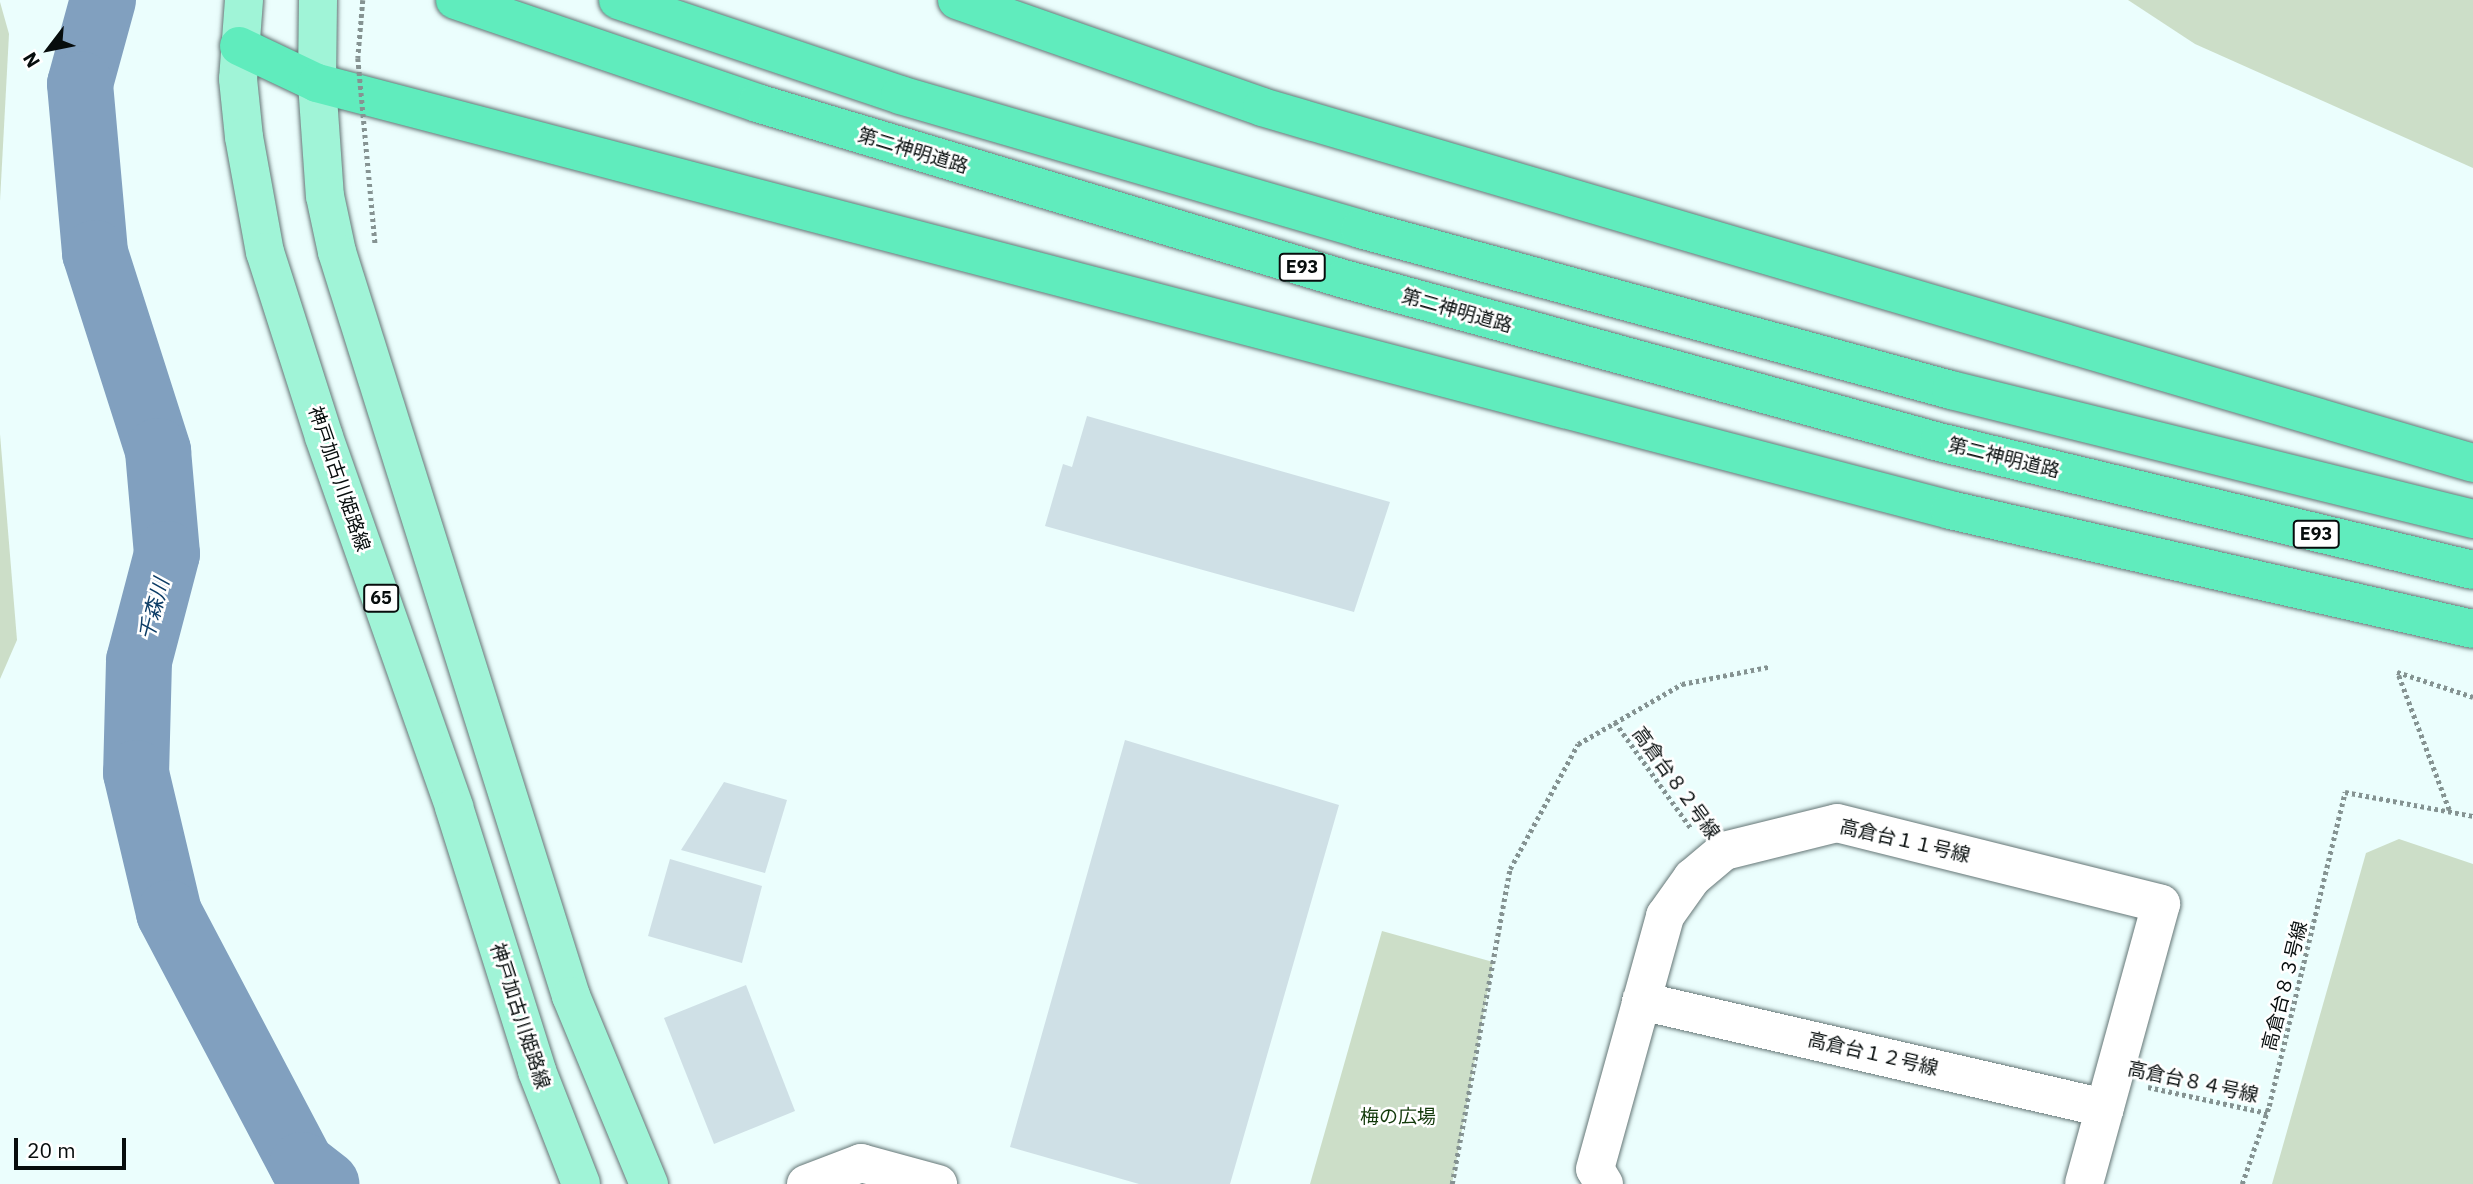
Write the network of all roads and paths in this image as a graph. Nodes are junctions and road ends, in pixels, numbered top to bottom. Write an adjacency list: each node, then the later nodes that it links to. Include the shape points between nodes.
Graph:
1 (244, 0): 7 (main road, 神戸加古川姫路線 / 65)
2 (318, 0): 8 (main road)
3 (363, 0): 9 (path, bridge, via 358,58)
4 (455, 0): 12 (highway, 第二神明道路 / E93, via 782,111 1318,271 1746,391 2159,498)
5 (618, 0): 11 (highway, via 887,91 1360,229 1767,342)
6 (957, 0): 10 (highway, via 1262,107)
7 (239, 46): 8 (highway); 23 (main road, 神戸加古川姫路線 / 65, via 244,136 265,252 287,328 454,807 537,1071)
8 (317, 83): 13 (highway, via 1950,510); 24 (main road, via 325,196 353,305 572,996)
9 (375, 243)
10 (2473, 463)
11 (2473, 519)
12 (2473, 570)
13 (2473, 629)
14 (1768, 667): 16 (path, via 1682,684)
15 (2473, 697): 17 (path, via 2397,672)
16 (1615, 722): 19 (path, 高倉台８２号線); 27 (path, via 1578,744 1510,869)
17 (2449, 811): 18 (path); 22 (path, 高倉台８３号線, via 2346,792)
18 (2473, 816)
19 (1714, 860): 20 (street, 高倉台１１号線, via 1692,878 1665,916); 21 (street, 高倉台１１号線, via 1724,851 1837,823 2161,904)
20 (1641, 1001): 21 (street, 高倉台１２号線); 28 (street, 高倉台１１号線, via 1595,1169)
21 (2109, 1094): 22 (path, 高倉台８４号線); 29 (street, 高倉台１１号線)
22 (2267, 1113): 30 (path, 高倉台８３号線)
23 (581, 1184)
24 (649, 1184)
25 (806, 1184): 26 (street, via 861,1163)
26 (939, 1184)
27 (1452, 1184)
28 (1604, 1184)
29 (2084, 1184)
30 (2242, 1184)

